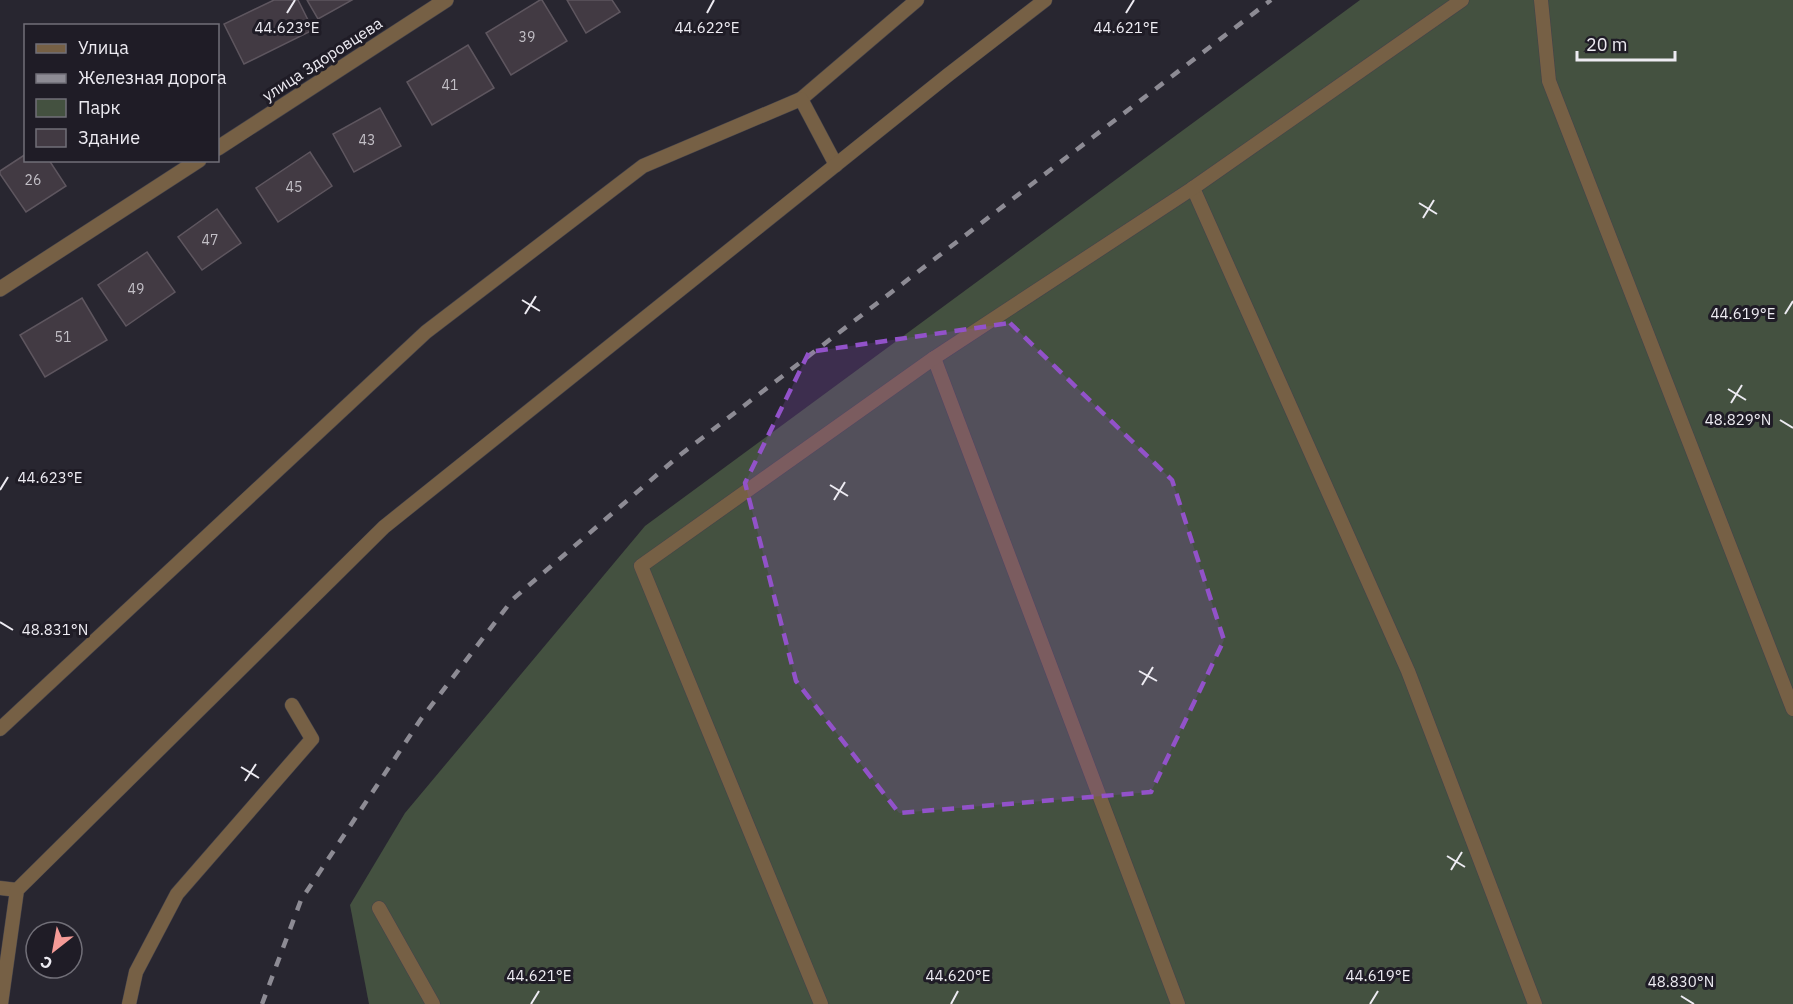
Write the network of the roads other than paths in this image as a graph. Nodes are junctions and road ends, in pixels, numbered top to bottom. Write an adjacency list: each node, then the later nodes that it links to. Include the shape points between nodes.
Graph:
1 (446, 0): 7 (street, улица Здоровцева)
2 (917, 0): 6 (lane)
3 (1045, 0): 9 (lane)
4 (1462, 0): 10 (lane)
5 (1542, 0): 14 (lane, via 1549,81)
6 (801, 99): 9 (lane); 15 (lane, via 643,166 426,332)
7 (219, 147)
8 (196, 162): 11 (street)
9 (836, 165): 17 (lane, via 384,526)
10 (1192, 188): 12 (lane); 24 (lane, via 1408,671)
11 (0, 289)
12 (934, 358): 22 (lane, via 641,566); 23 (lane)
13 (292, 705): 20 (lane, via 312,739 177,894 136,972)
14 (1793, 709)
15 (0, 729)
16 (0, 888): 17 (lane)
17 (17, 890): 19 (lane)
18 (379, 908): 21 (lane)
19 (1, 1004)
20 (129, 1004)
21 (433, 1004)
22 (821, 1004)
23 (1178, 1004)
24 (1535, 1004)

